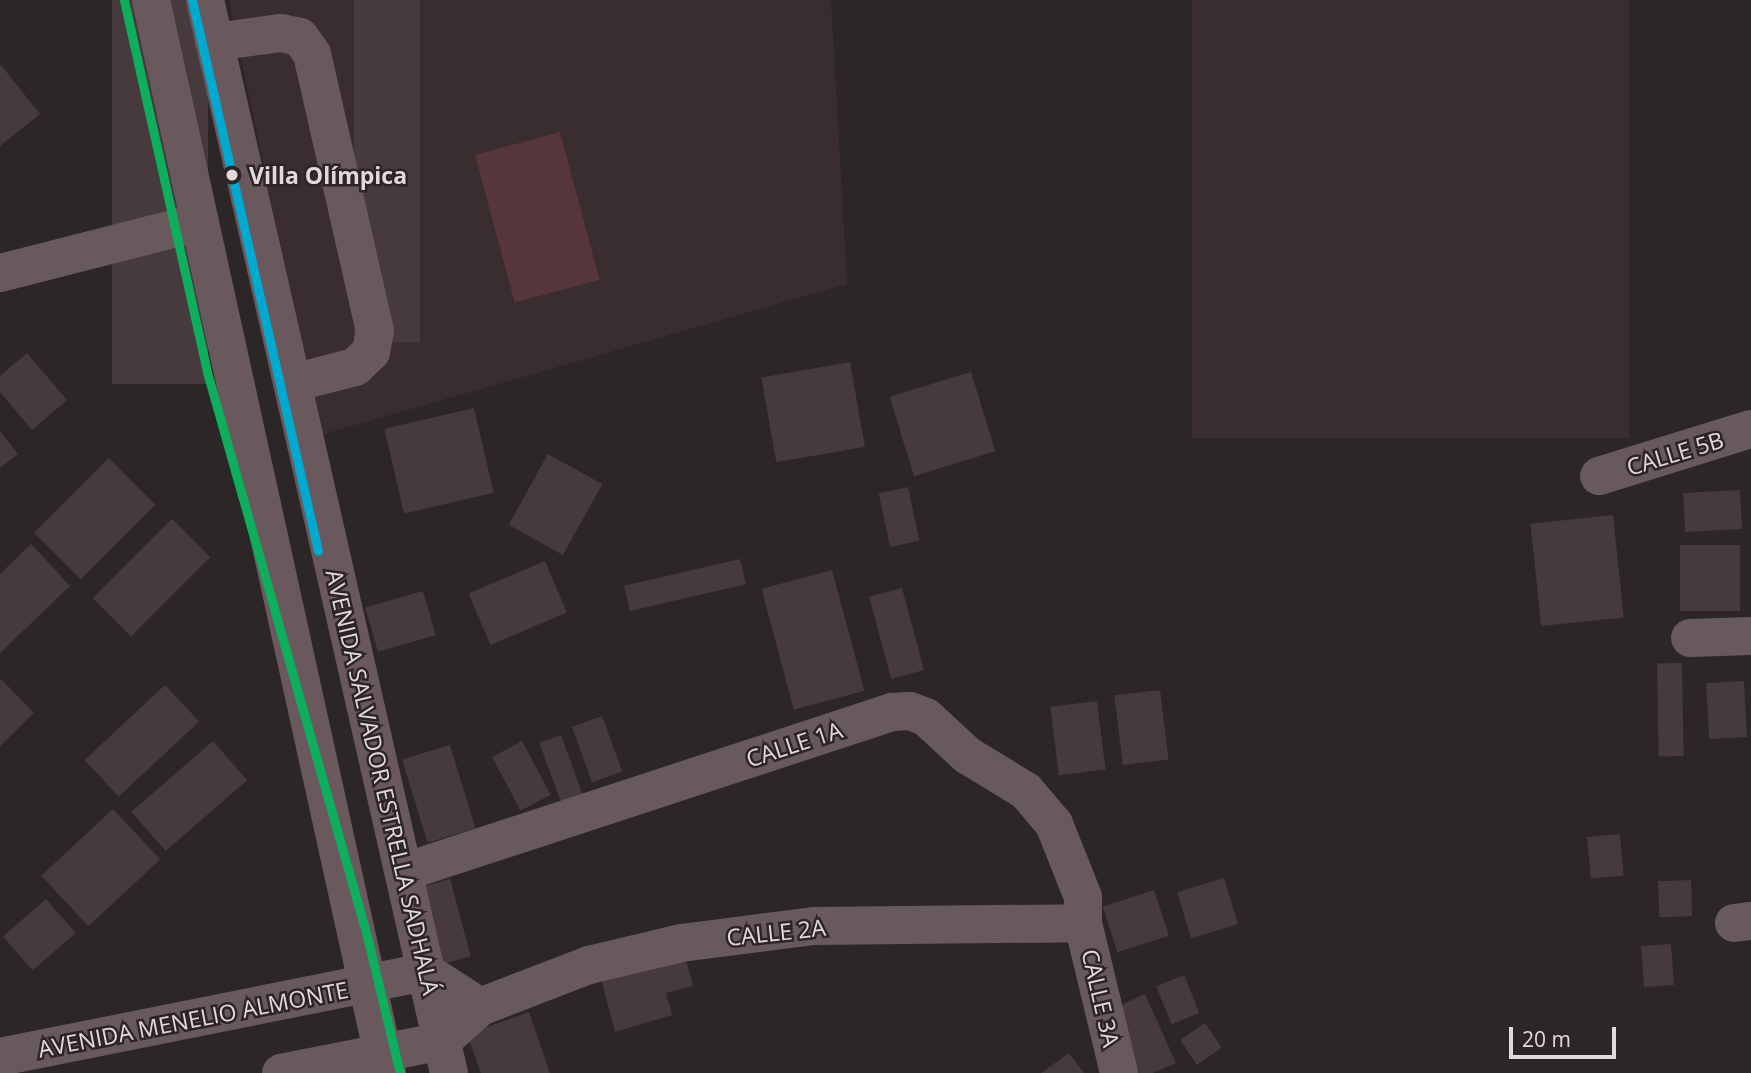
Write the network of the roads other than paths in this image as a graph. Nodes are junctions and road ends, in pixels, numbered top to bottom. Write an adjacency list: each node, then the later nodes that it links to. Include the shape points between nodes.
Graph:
1 (151, 0): 4 (main road)
2 (205, 0): 3 (main road, AVENIDA SALVADOR ESTRELLA SADHALÁ)
3 (214, 42): 6 (main road, AVENIDA SALVADOR ESTRELLA SADHALÁ); 6 (street, via 281,33 300,37 312,54 375,331 371,352 355,367)
4 (200, 222): 5 (street); 14 (main road)
5 (0, 273)
6 (292, 383): 11 (main road, AVENIDA SALVADOR ESTRELLA SADHALÁ)
7 (1751, 429): 8 (street, CALLE 5B)
8 (1599, 476)
9 (1751, 636): 10 (street)
10 (1690, 638)
11 (404, 872): 12 (street, CALLE 1A, via 892,712 910,711 926,717 967,755 1043,806 1083,897); 13 (main road, AVENIDA SALVADOR ESTRELLA SADHALÁ)
12 (1083, 923): 15 (street, CALLE 2A, via 814,926 681,943 589,965); 20 (street, CALLE 3A)
13 (426, 972): 14 (street, AVENIDA MENELIO ALMONTE); 15 (street); 16 (main road, AVENIDA SALVADOR ESTRELLA SADHALÁ)
14 (367, 983): 17 (street, AVENIDA MENELIO ALMONTE); 18 (main road)
15 (480, 1007): 16 (street, CALLE 2A)
16 (446, 1057): 18 (street)
17 (0, 1058)
18 (385, 1062): 19 (street)
19 (281, 1073)
20 (1119, 1073)

